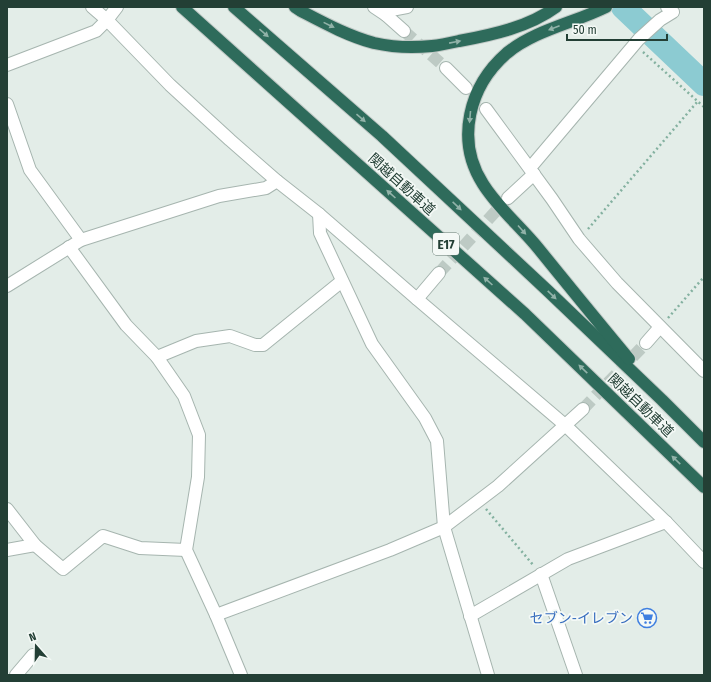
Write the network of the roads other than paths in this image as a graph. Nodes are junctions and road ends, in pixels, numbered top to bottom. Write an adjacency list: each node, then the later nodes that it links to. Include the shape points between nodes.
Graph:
1 (92, 7): 12 (street)
2 (117, 7): 12 (street)
3 (182, 7): 37 (highway, 関越自動車道 / E17, one-way to 3, via 525,314)
4 (234, 7): 33 (highway, 関越自動車道 / E17, one-way to 33, via 382,136)
5 (295, 7): 8 (highway, one-way to 8, via 346,34 374,43 402,46 432,46 493,34 523,24)
6 (374, 7): 11 (street)
7 (407, 7): 11 (street, via 392,10)
8 (556, 7)
9 (606, 7): 33 (highway, one-way to 33, via 526,41 508,52 492,68 479,86 470,109 469,146 474,164 493,197 535,244)
10 (667, 7): 19 (street, via 673,12 660,20 637,42)
11 (386, 16): 13 (street)
12 (107, 20): 14 (street, via 96,31); 20 (street, via 170,85)
13 (404, 31)
14 (7, 65)
15 (446, 68): 16 (street)
16 (466, 88)
17 (7, 104): 23 (street, via 30,170)
18 (486, 109): 19 (street)
19 (532, 171): 21 (street); 29 (street, via 579,239)
20 (277, 181): 22 (street); 23 (street, via 266,188 219,196)
21 (508, 198)
22 (319, 214): 26 (street, via 320,233); 28 (street)
23 (81, 240): 24 (street)
24 (70, 247): 27 (street); 31 (street, via 126,325)
25 (439, 273): 28 (street)
26 (342, 281): 31 (street, via 263,345 255,346 230,336 196,341); 40 (street, via 372,344 425,418 437,441)
27 (7, 286)
28 (417, 299): 35 (street)
29 (660, 327): 30 (street); 32 (street)
30 (646, 343)
31 (157, 357): 43 (street, via 184,396 200,435 198,477)
32 (704, 371)
33 (662, 400): 36 (highway, 関越自動車道 / E17)
34 (583, 408): 35 (street)
35 (565, 425): 39 (street); 40 (street, via 498,486)
36 (704, 442)
37 (704, 487)
38 (7, 509): 41 (street)
39 (666, 522): 44 (street); 45 (street, via 568,558)
40 (444, 527): 46 (street, via 390,550); 47 (street)
41 (35, 545): 42 (street); 43 (street, via 63,569 103,536 140,548)
42 (7, 550)
43 (186, 550): 46 (street)
44 (704, 562)
45 (541, 574): 47 (street); 52 (street)
46 (216, 614): 50 (street)
47 (470, 616): 51 (street)
48 (33, 655): 49 (street)
49 (16, 675)
50 (241, 675)
51 (488, 675)
52 (576, 675)

